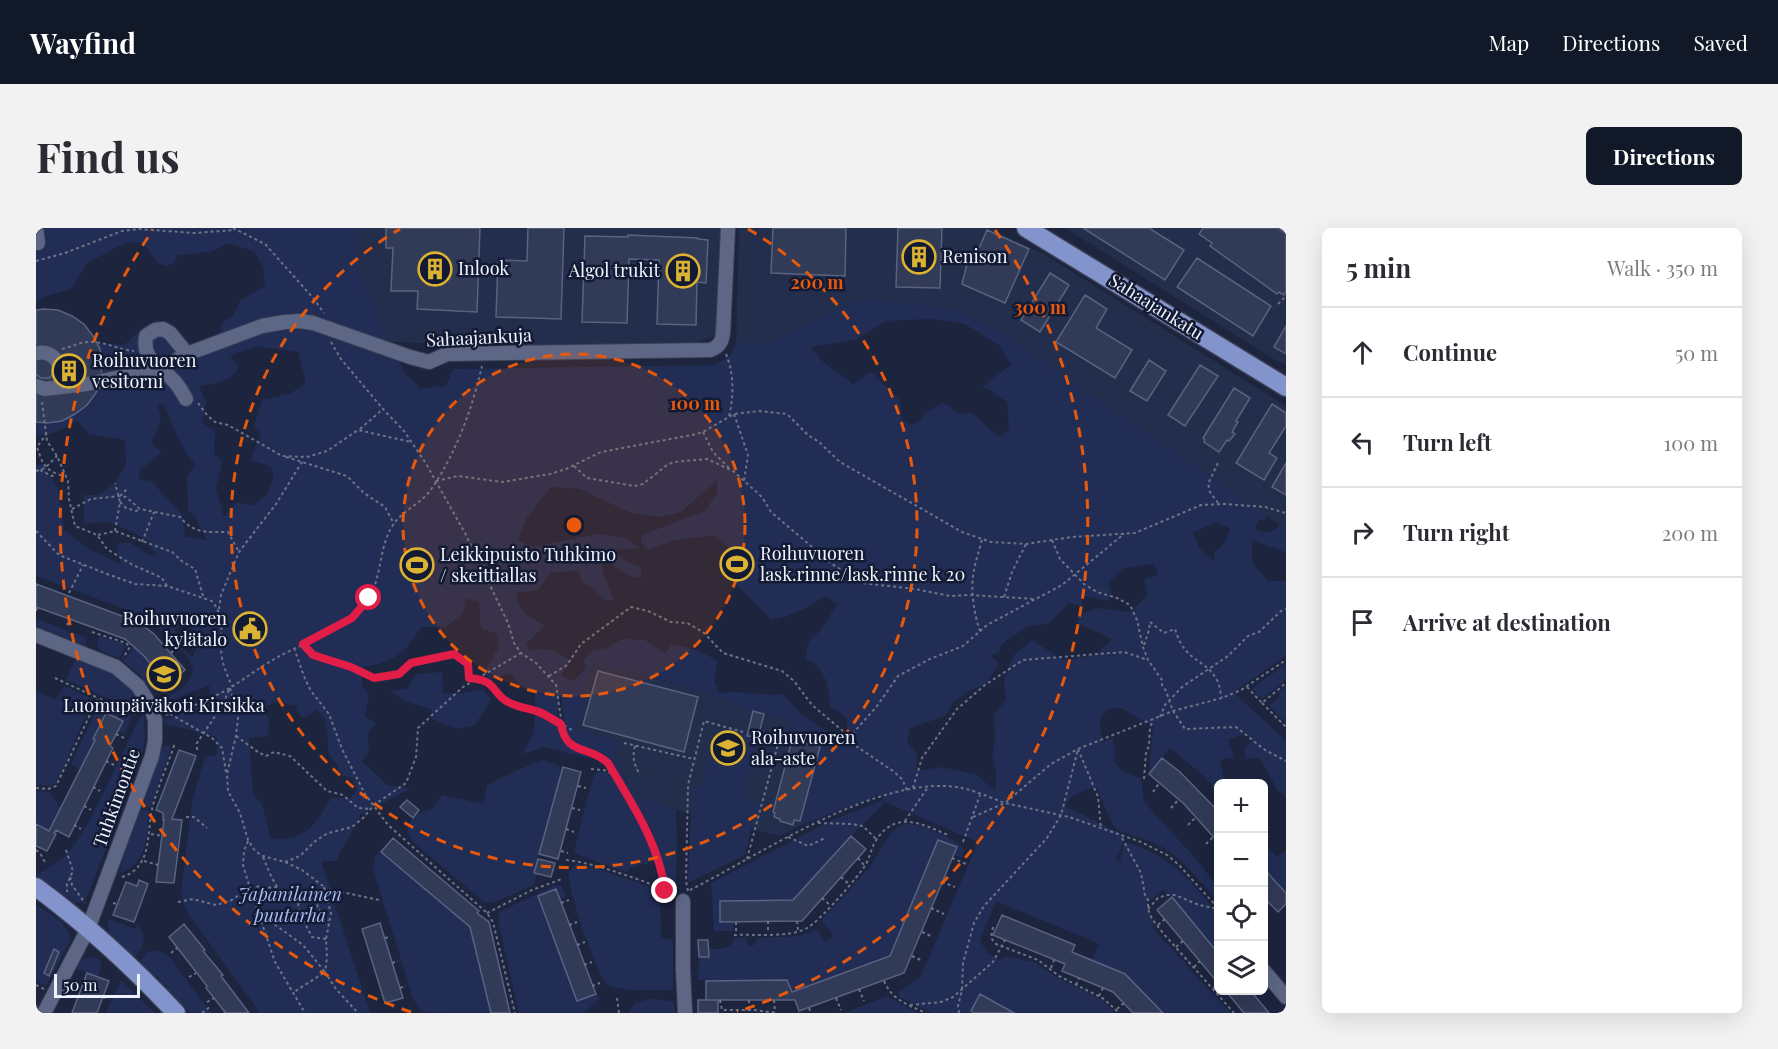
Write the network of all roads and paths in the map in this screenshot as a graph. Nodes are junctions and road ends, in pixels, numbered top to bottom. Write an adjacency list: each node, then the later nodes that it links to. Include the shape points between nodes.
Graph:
1 (36, 228): 6 (street)
2 (233, 228): 5 (path)
3 (728, 228): 10 (street, Sahaajankuja, via 723,333 716,348 447,354 429,362)
4 (1026, 228): 19 (main road, Sahaajankatu)
5 (237, 230): 7 (path, via 122,231); 10 (path, via 265,244 280,260 323,312)
6 (38, 243)
7 (36, 261)
8 (1286, 296): 9 (path)
9 (1278, 304)
10 (327, 329): 14 (street, Sahaajankuja, via 300,321 274,323); 21 (path, via 333,348)
11 (725, 351): 23 (path, via 731,364)
12 (146, 352): 13 (path, via 88,341); 14 (street, via 146,336 163,329); 16 (street)
13 (40, 353): 17 (street, via 58,360)
14 (187, 354): 16 (street, Sahaajankuja)
15 (482, 363): 38 (path, via 471,409)
16 (160, 369): 17 (street, Sahaajankuja); 20 (street, via 173,379)
17 (66, 386): 18 (street, Sahaajankuja)
18 (39, 387): 26 (path)
19 (1286, 387)
20 (186, 399): 29 (path, via 201,405 215,422 228,424)
21 (383, 409): 24 (path); 27 (path)
22 (734, 414): 23 (path); 39 (path, via 748,455); 54 (path, via 787,414 840,462 962,532)
23 (729, 417): 25 (path)
24 (358, 430): 27 (path); 29 (path, via 327,451 307,457)
25 (703, 432): 32 (path, via 601,452); 35 (path, via 713,452)
26 (47, 433): 28 (path, via 47,441); 33 (path, via 37,447)
27 (411, 442): 38 (path)
28 (57, 456): 33 (path); 37 (path)
29 (282, 456): 30 (path)
30 (302, 462): 49 (path, via 346,476 385,507); 58 (path)
31 (1218, 463): 44 (path, via 1208,484)
32 (574, 466): 35 (path, via 586,478 635,486 644,484 674,462 707,459); 38 (path, via 502,482 458,476)
33 (45, 468): 34 (path); 36 (path)
34 (38, 470): 36 (path)
35 (733, 471): 39 (path)
36 (56, 474): 37 (path)
37 (64, 476): 45 (path)
38 (436, 481): 49 (path, via 429,493); 79 (path)
39 (744, 481): 63 (path, via 762,497 771,512 832,564 862,583 950,596)
40 (115, 483): 42 (path)
41 (127, 489): 42 (path)
42 (120, 496): 43 (path); 45 (path, via 91,499); 46 (path)
43 (120, 502): 46 (path, via 126,508); 51 (path)
44 (1218, 504): 48 (path, via 1265,507); 52 (path, via 1201,505 1136,533)
45 (72, 509): 53 (path, via 75,526)
46 (140, 509): 47 (path)
47 (154, 512): 56 (path); 58 (path, via 180,517 189,527 206,532 228,532)
48 (1286, 513)
49 (394, 524): 74 (path, via 369,598 352,618)
50 (36, 531): 59 (path, via 59,555)
51 (115, 531): 53 (path); 56 (path)
52 (1124, 534): 55 (path); 60 (path)
53 (97, 536): 61 (path, via 107,549 162,578)
54 (982, 538): 57 (path); 63 (path, via 974,571)
55 (1052, 540): 57 (path); 60 (path, via 1060,559)
56 (142, 542): 65 (path, via 172,552 195,569)
57 (1026, 544): 64 (path)
58 (239, 552): 68 (path)
59 (82, 565): 61 (path, via 135,584); 62 (path)
60 (1076, 574): 66 (path); 76 (path, via 1097,592 1130,605)
61 (167, 586): 65 (path)
62 (69, 593)
63 (974, 595): 64 (path); 71 (path)
64 (1004, 597): 66 (path)
65 (204, 599): 68 (path, via 212,601)
66 (1035, 599): 71 (path)
67 (1286, 609): 83 (path)
68 (218, 612): 87 (path, via 223,621 222,657)
69 (70, 619): 70 (path)
70 (67, 625)
71 (981, 631): 106 (path, via 963,646 898,676)
72 (92, 632): 81 (path, via 131,646)
73 (36, 635): 231 (street, Tuhkimontie, via 123,670 150,705 154,720 152,756)
74 (303, 644): 75 (path); 99 (path, via 313,655 374,678 399,674 411,663 454,654 468,664 469,678 492,684 504,700)
75 (294, 648): 87 (path); 140 (path, via 304,679 329,714)
76 (1143, 648): 80 (path); 83 (path, via 1150,622 1164,633 1175,629 1179,644)
77 (175, 650): 78 (path)
78 (171, 653)
79 (521, 653): 84 (path); 140 (path, via 463,687 418,728 416,757 406,783)
80 (1148, 660): 91 (path, via 1162,680); 130 (path, via 1124,652 1023,660 984,685 957,709 922,758)
81 (120, 661)
82 (1285, 662): 88 (path)
83 (1208, 670): 90 (path, via 1217,680); 91 (path)
84 (548, 677): 99 (path, via 556,685); 106 (path, via 567,665 581,644 631,608 640,609 671,622 687,623 703,632 723,652 782,671 812,705)
85 (55, 678): 89 (path)
86 (1286, 683): 92 (path)
87 (231, 687): 94 (path); 104 (path); 105 (path)
88 (1247, 687): 90 (path); 92 (path)
89 (98, 698): 95 (path); 128 (path, via 56,786)
90 (1222, 698): 93 (path)
91 (1169, 701): 93 (path); 97 (path)
92 (1262, 703): 100 (path)
93 (1173, 711): 97 (path); 116 (path, via 1185,729 1236,727)
94 (170, 714): 96 (path); 104 (path)
95 (138, 715)
96 (161, 717)
97 (1160, 717): 98 (path)
98 (1153, 720): 111 (path); 123 (path)
99 (561, 724): 101 (path); 121 (path, via 570,745 600,755)
100 (1286, 727)
101 (572, 730)
102 (743, 732): 113 (path, via 704,721)
103 (116, 734): 107 (path)
104 (204, 734): 112 (path); 120 (path, via 222,748)
105 (236, 736): 120 (path); 140 (path, via 266,756 274,752 290,756 327,791 343,795 358,808)
106 (850, 737): 132 (path, via 902,779); 180 (path, via 791,733 778,744)
107 (126, 739)
108 (175, 743): 115 (path)
109 (624, 743): 110 (path)
110 (635, 746): 113 (path); 122 (path, via 633,756)
111 (1078, 749): 138 (path, via 1051,764); 145 (path); 154 (path, via 1098,797)
112 (197, 750)
113 (694, 759): 202 (path, via 688,785)
114 (106, 761): 118 (path)
115 (170, 761): 117 (path); 131 (path)
116 (1286, 761)
117 (175, 762)
118 (114, 765)
119 (591, 769): 121 (path)
120 (227, 774): 166 (path, via 228,791)
121 (616, 775): 182 (path, via 653,841 665,891 584,862)
122 (640, 775)
123 (1144, 779)
124 (1160, 782): 135 (path)
125 (578, 786): 129 (path)
126 (93, 787): 133 (path)
127 (928, 787): 130 (path); 136 (path, via 960,787); 149 (path)
128 (36, 788)
129 (586, 788)
130 (913, 788): 132 (path)
131 (159, 789): 134 (path); 158 (path)
132 (907, 790): 150 (path, via 873,799)
133 (100, 791)
134 (164, 791)
135 (1153, 792)
136 (980, 795): 138 (path); 147 (path)
137 (1179, 799): 142 (path)
138 (1005, 803): 145 (path); 147 (path)
139 (84, 806): 143 (path)
140 (373, 807): 165 (path); 183 (path, via 352,826 328,833 300,856)
141 (572, 808): 144 (path)
142 (1171, 808)
143 (91, 810)
144 (580, 810)
145 (1061, 815): 154 (path); 281 (path, via 1047,838 984,906 974,923 963,963)
146 (186, 817): 153 (path, via 195,817)
147 (973, 817): 168 (path)
148 (1196, 817): 152 (path)
149 (905, 821): 159 (path, via 918,822); 167 (path)
150 (815, 824): 163 (path); 167 (path, via 863,826)
151 (75, 825): 155 (path)
152 (1188, 825)
153 (207, 828)
154 (1101, 828): 161 (path)
155 (81, 829)
156 (566, 829): 157 (path)
157 (574, 831)
158 (150, 834): 160 (path); 181 (path)
159 (948, 835)
160 (163, 836)
161 (1122, 836): 212 (path, via 1167,855); 218 (path, via 1141,873)
162 (1214, 836): 170 (path)
163 (788, 837): 164 (path, via 808,846); 180 (path)
164 (825, 838)
165 (404, 839): 169 (path); 175 (path)
166 (248, 840): 176 (path); 199 (path, via 243,865)
167 (877, 840): 187 (path)
168 (963, 842)
169 (400, 843)
170 (1206, 844)
171 (38, 850): 184 (path)
172 (66, 850): 190 (path, via 73,870)
173 (561, 851): 174 (path)
174 (568, 853)
175 (421, 854): 177 (path); 188 (path)
176 (263, 856): 183 (path); 197 (path)
177 (418, 858)
178 (858, 858): 187 (path)
179 (952, 858): 185 (path)
180 (747, 859): 202 (path)
181 (142, 860): 186 (path); 191 (path, via 130,875)
182 (566, 860)
183 (285, 862): 200 (path, via 308,873)
184 (46, 864)
185 (966, 864)
186 (158, 865)
187 (865, 866): 195 (path)
188 (438, 870): 189 (path); 219 (path)
189 (435, 873)
190 (70, 877): 203 (path); 215 (path)
191 (122, 877)
192 (841, 877): 195 (path)
193 (561, 879): 219 (path)
194 (942, 882): 198 (path)
195 (849, 884): 214 (path)
196 (36, 887): 231 (main road)
197 (277, 887): 199 (path); 210 (path)
198 (956, 887)
199 (250, 888): 208 (path, via 216,905 193,898); 220 (path)
200 (323, 888): 201 (path); 206 (path)
201 (325, 894): 204 (path); 228 (path, via 331,913)
202 (685, 894): 315 (street)
203 (68, 896)
204 (313, 897): 210 (path); 228 (path, via 318,909 326,914)
205 (822, 898): 214 (path)
206 (379, 900)
207 (569, 900): 211 (path)
208 (178, 902)
209 (113, 903): 213 (path)
210 (298, 903): 240 (path, via 312,937)
211 (561, 903)
212 (1214, 903)
213 (117, 904)
214 (831, 906): 232 (path, via 806,929)
215 (86, 907)
216 (1214, 907): 218 (path, via 1166,895)
217 (931, 908): 221 (path)
218 (1148, 909): 229 (path)
219 (487, 913): 233 (path)
220 (260, 914): 263 (path, via 303,945); 282 (path, via 275,962)
221 (944, 914)
222 (1166, 920): 229 (path)
223 (768, 921): 236 (path)
224 (797, 921): 232 (path)
225 (577, 922): 227 (path)
226 (736, 922): 236 (path, via 735,934)
227 (569, 925)
228 (329, 926): 240 (path)
229 (1158, 926): 246 (path)
230 (993, 927): 245 (path, via 991,938)
231 (88, 929): 308 (street, Tuhkimontie); 309 (main road)
232 (798, 931): 236 (path)
233 (496, 932): 235 (path); 252 (path)
234 (922, 932): 238 (path)
235 (491, 933)
236 (768, 934)
237 (390, 937): 239 (path)
238 (933, 937)
239 (385, 938)
240 (326, 939): 263 (path)
241 (1005, 940): 245 (path)
242 (1183, 941): 246 (path)
243 (585, 942): 244 (path)
244 (577, 945)
245 (1001, 946): 251 (path); 281 (path, via 993,962)
246 (1176, 947): 261 (path)
247 (177, 948): 249 (path)
248 (1031, 951): 251 (path)
249 (171, 953)
250 (912, 956): 256 (path)
251 (1029, 956): 262 (path)
252 (501, 957): 253 (path); 269 (path)
253 (497, 958)
254 (1054, 960): 262 (path)
255 (398, 961): 259 (path)
256 (923, 961)
257 (1200, 961): 261 (path)
258 (592, 962): 260 (path)
259 (392, 963)
260 (584, 965)
261 (1194, 967): 279 (path)
262 (1050, 970): 273 (path)
263 (325, 972): 282 (path); 312 (path)
264 (196, 973): 265 (path)
265 (189, 977)
266 (1268, 977): 285 (street)
267 (1079, 978): 273 (path)
268 (884, 981): 297 (path, via 888,992)
269 (507, 982): 270 (path); 300 (path)
270 (503, 983)
271 (600, 983): 275 (path)
272 (36, 985): 280 (path)
273 (1076, 985): 283 (path)
274 (406, 986): 276 (path)
275 (592, 986)
276 (400, 988)
277 (1103, 988): 283 (path)
278 (859, 989): 294 (path)
279 (1213, 989): 298 (path)
280 (47, 990)
281 (962, 990): 297 (path, via 940,1002); 318 (path)
282 (294, 992): 311 (path)
283 (1099, 996): 307 (path)
284 (103, 997): 289 (path)
285 (1286, 997)
286 (214, 998): 295 (path)
287 (617, 998): 314 (path)
288 (836, 998): 304 (path)
289 (109, 999)
290 (720, 1000): 305 (path, via 722,1010)
291 (749, 1000): 303 (path)
292 (774, 1000): 306 (path)
293 (1233, 1000): 298 (path)
294 (864, 1001)
295 (207, 1002)
296 (1124, 1003): 307 (path)
297 (910, 1005): 317 (path)
298 (1227, 1005): 319 (path)
299 (211, 1006): 310 (path)
300 (513, 1007): 301 (path); 313 (path)
301 (509, 1008)
302 (808, 1008): 316 (path)
303 (749, 1010): 305 (path); 306 (path)
304 (841, 1010)
305 (741, 1011)
306 (776, 1012)
307 (1118, 1012)
308 (44, 1013)
309 (176, 1013)
310 (202, 1013)
311 (305, 1013)
312 (358, 1013)
313 (515, 1013)
314 (619, 1013)
315 (685, 1013)
316 (811, 1013)
317 (926, 1013)
318 (959, 1013)
319 (1234, 1013)

